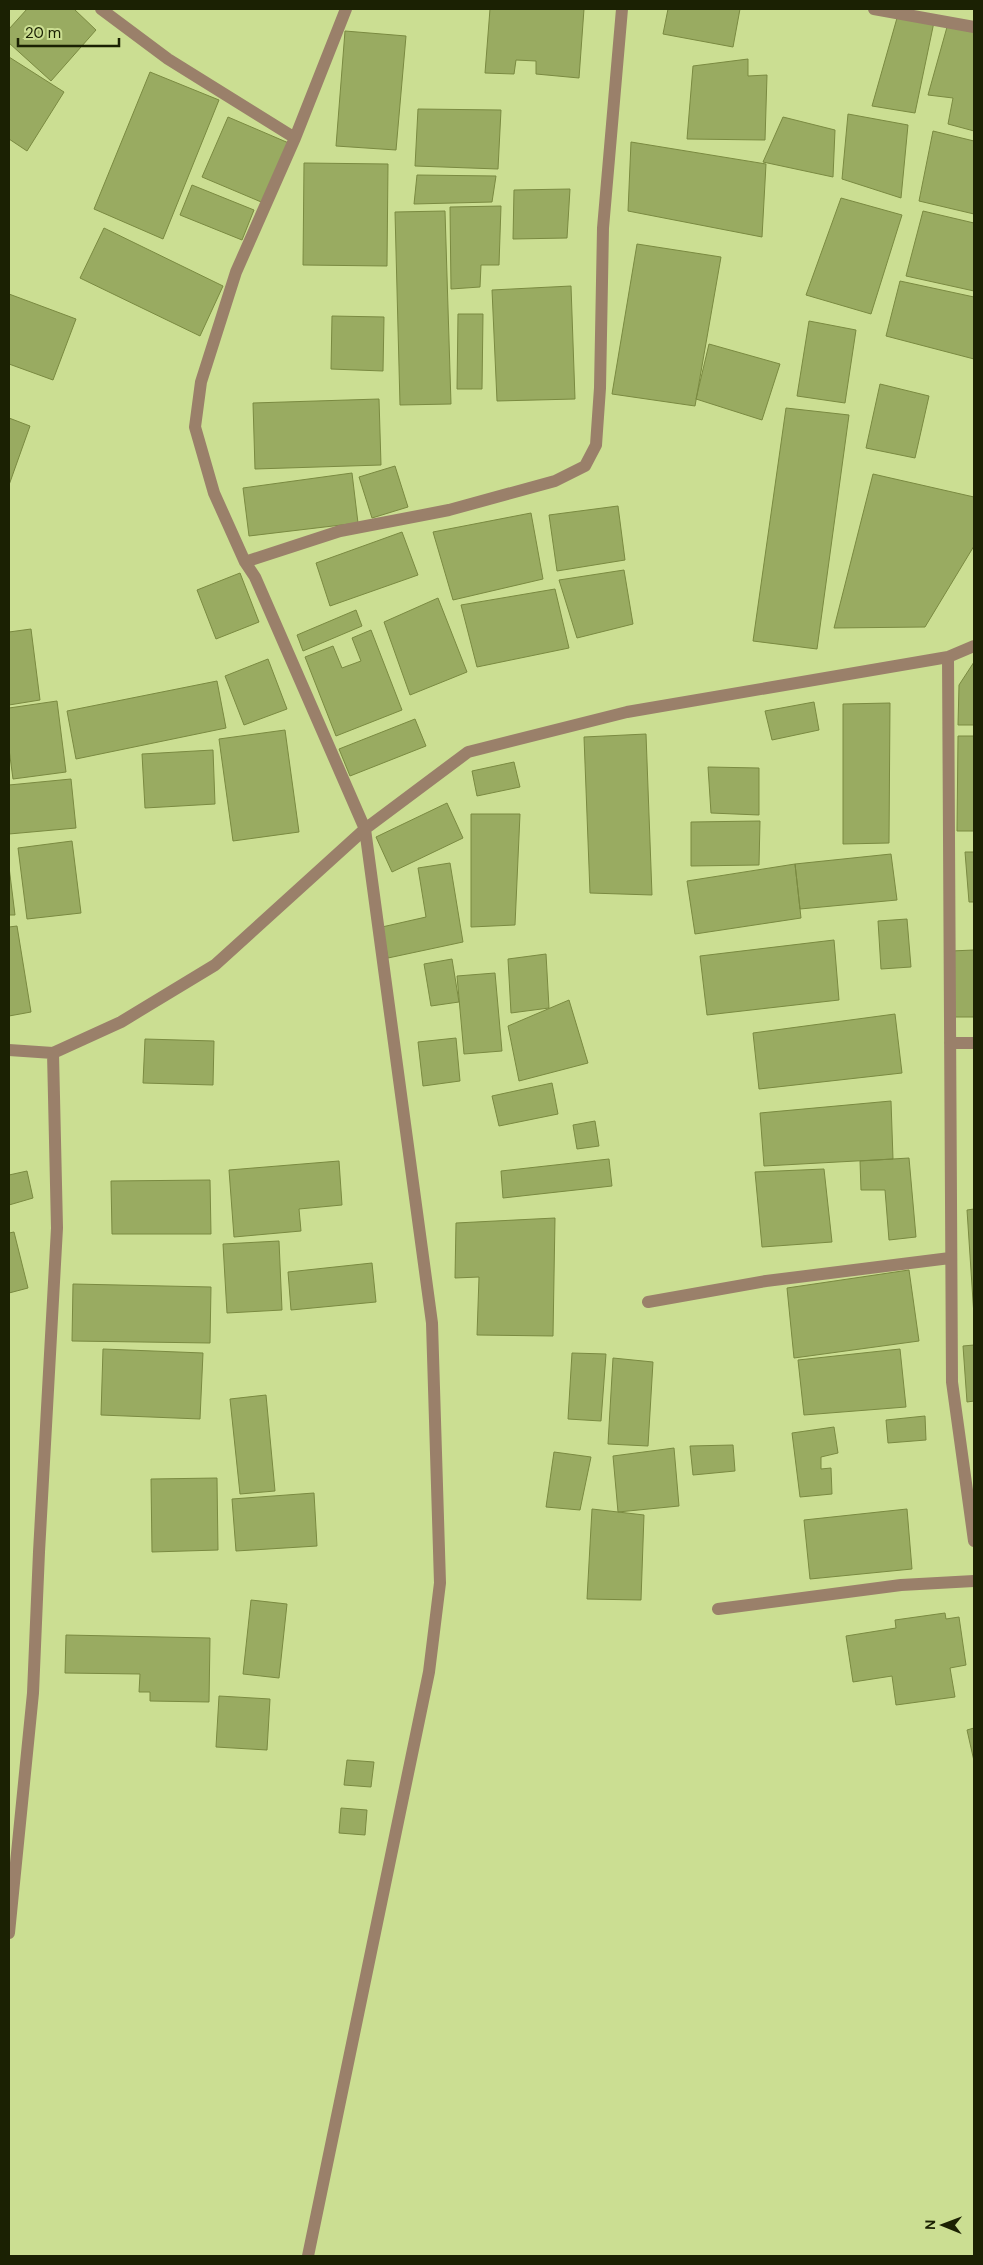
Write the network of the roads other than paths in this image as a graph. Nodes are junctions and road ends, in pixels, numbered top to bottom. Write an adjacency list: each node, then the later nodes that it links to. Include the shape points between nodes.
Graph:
1 (101, 9): 6 (street, via 168,59)
2 (346, 9): 6 (street)
3 (622, 9): 7 (street, via 603,228 596,445 585,466 555,481 449,510 340,531)
4 (874, 9): 5 (street)
5 (974, 27)
6 (294, 138): 7 (street, via 236,272 200,382 195,427 214,493)
7 (245, 562): 10 (street)
8 (974, 647): 9 (street)
9 (948, 657): 10 (street, via 627,712 468,752); 11 (street)
10 (365, 829): 14 (street, via 216,965 121,1022); 21 (street, via 432,1323 440,1583 429,1672)
11 (950, 1043): 12 (street); 15 (street)
12 (974, 1043)
13 (9, 1050): 14 (street)
14 (53, 1053): 20 (street, via 57,1228 33,1693)
15 (950, 1258): 16 (street, via 766,1280); 17 (street, via 952,1382)
16 (648, 1302)
17 (974, 1541)
18 (974, 1581): 19 (street, via 901,1585)
19 (718, 1609)
20 (9, 1932)
21 (308, 2256)

